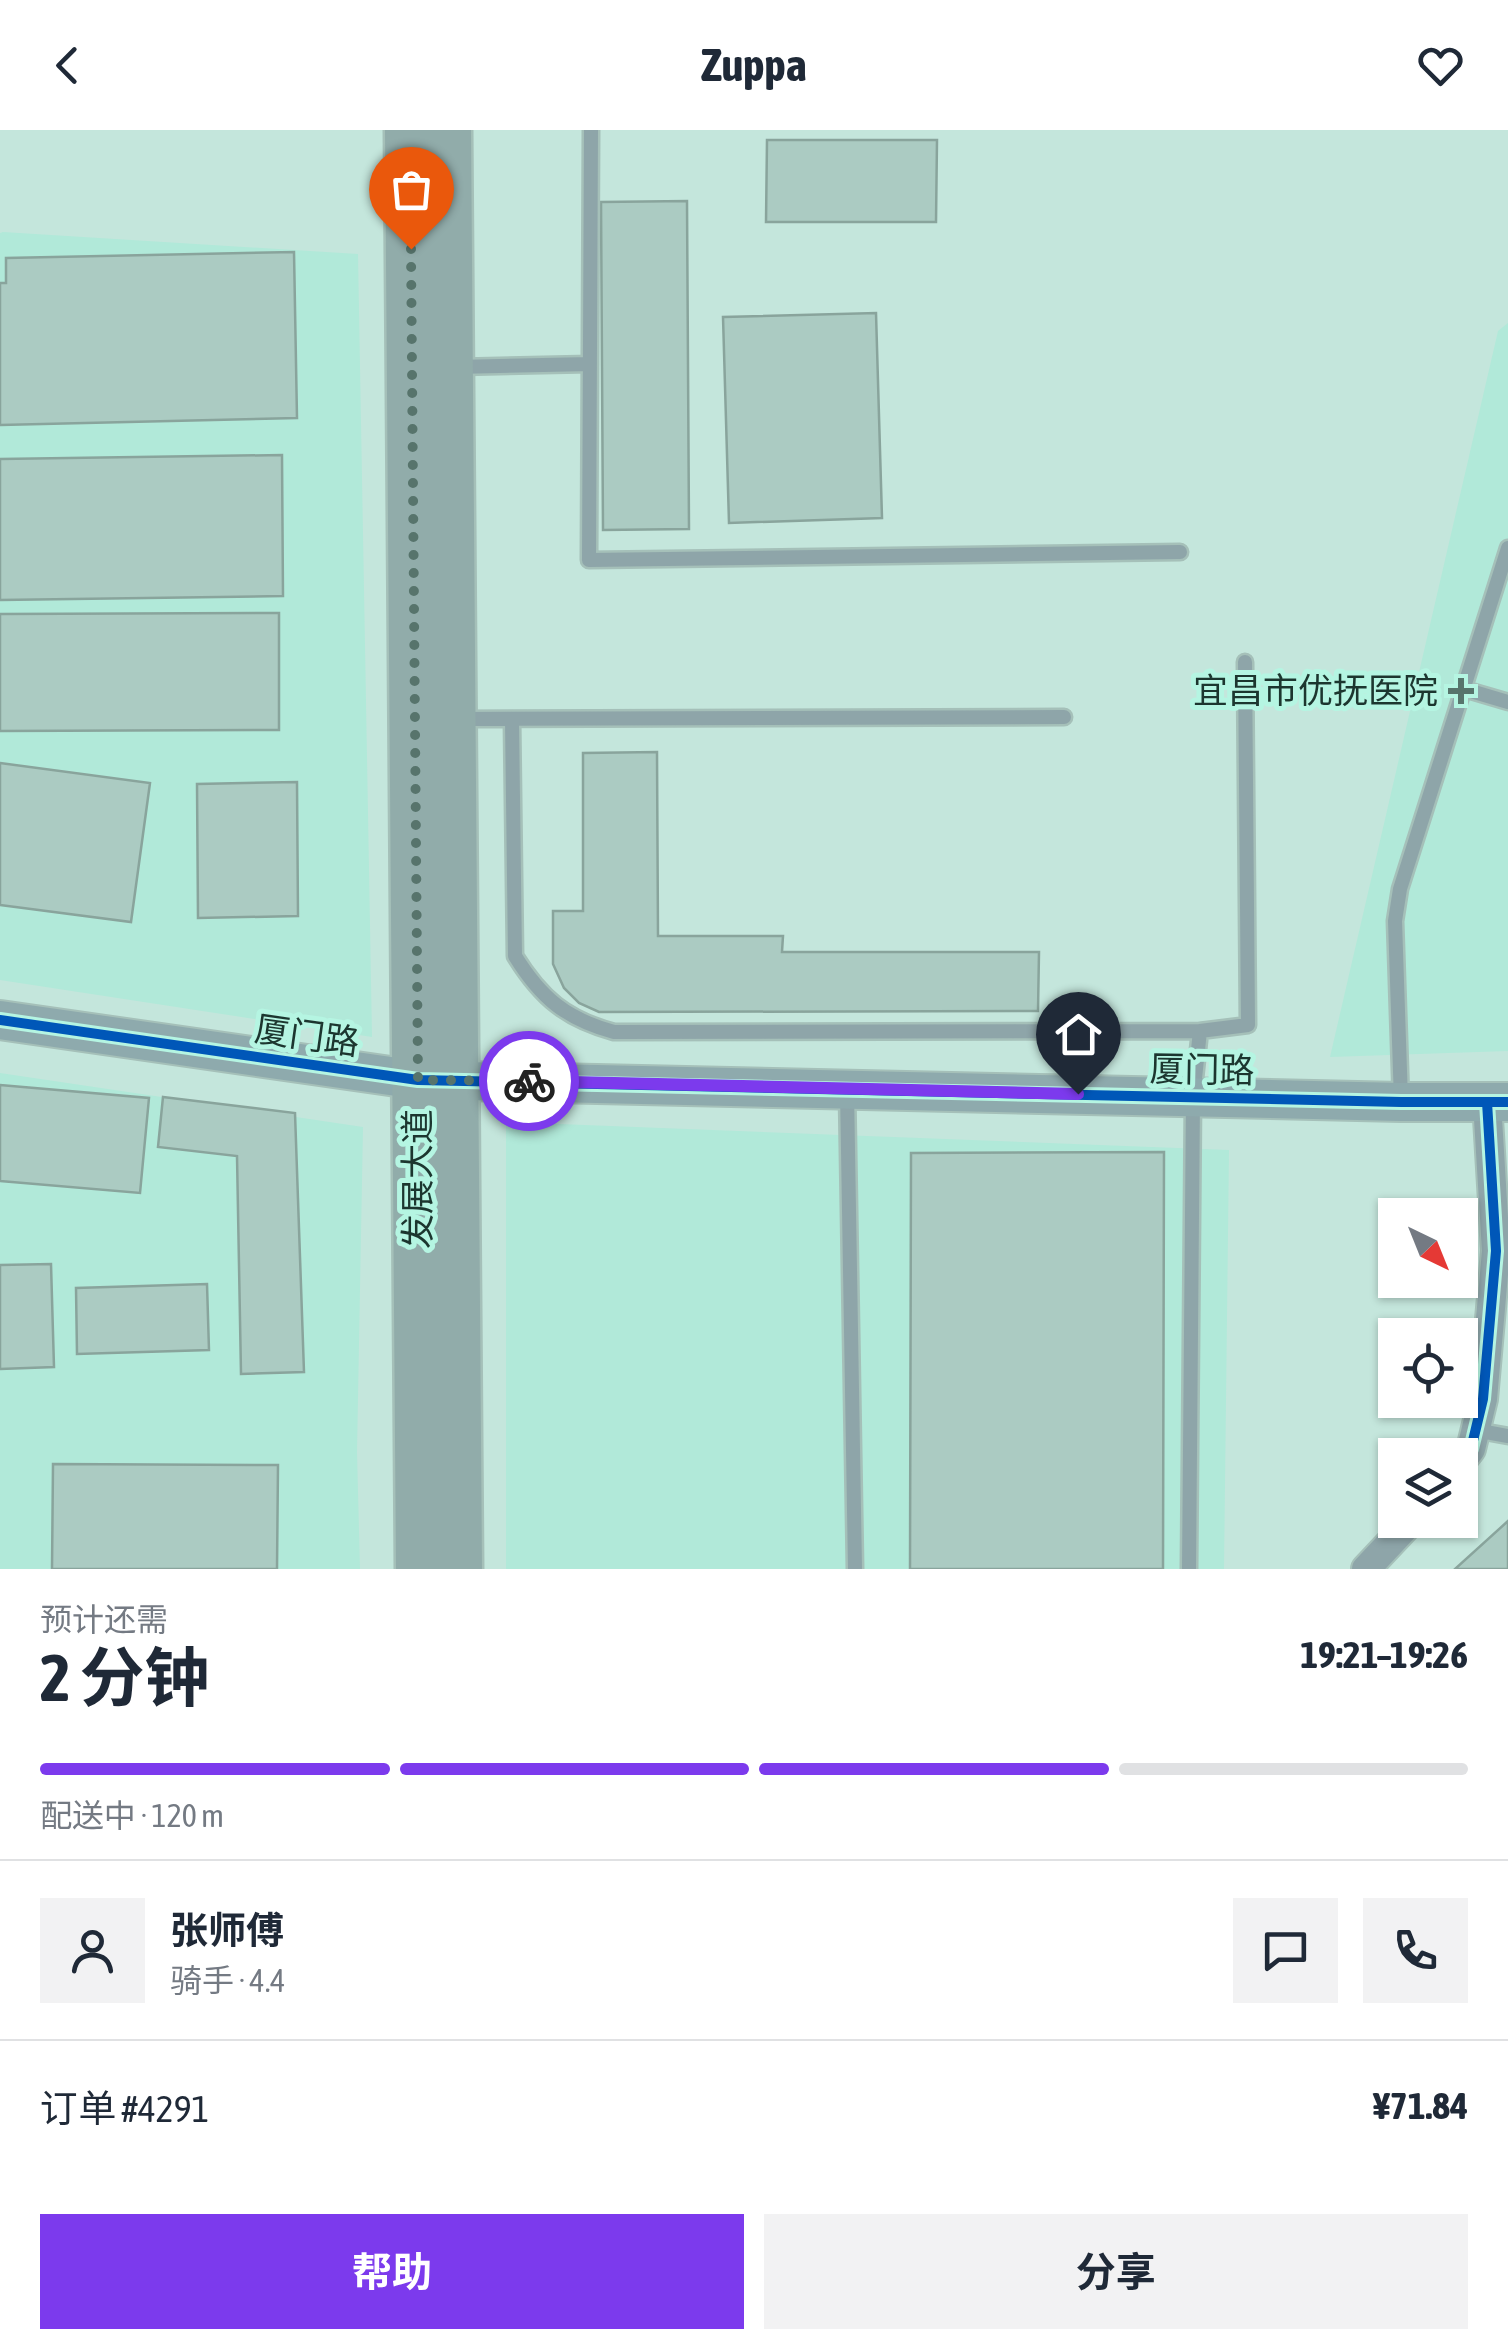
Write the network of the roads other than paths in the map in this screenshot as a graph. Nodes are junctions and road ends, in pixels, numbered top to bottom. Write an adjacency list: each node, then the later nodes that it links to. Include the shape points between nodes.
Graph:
1 (410, 130): 16 (highway, 发展大道)
2 (446, 130): 5 (highway, 发展大道)
3 (591, 130): 4 (lane)
4 (590, 364): 5 (lane); 7 (lane, via 590,560)
5 (448, 368): 12 (highway, 发展大道)
6 (1508, 548): 9 (lane)
7 (1180, 552)
8 (1245, 662): 15 (lane, via 1248,1025)
9 (1464, 689): 10 (lane); 19 (lane, via 1400,889)
10 (1508, 702)
11 (1064, 716): 13 (lane)
12 (450, 719): 13 (lane); 16 (highway, 发展大道)
13 (512, 720): 15 (lane, via 515,956 549,1001 586,1025 614,1032)
14 (0, 1020): 16 (street, 厦门路)
15 (1200, 1031): 18 (lane)
16 (435, 1080): 17 (street, 厦门路); 25 (highway, 发展大道); 26 (highway, 发展大道)
17 (847, 1089): 18 (street, 厦门路); 27 (lane)
18 (1193, 1097): 19 (street, 厦门路); 28 (lane)
19 (1401, 1102): 20 (street, 厦门路)
20 (1498, 1102): 21 (street, via 1496,1252)
21 (1476, 1430): 22 (lane); 23 (street)
22 (1508, 1436)
23 (1474, 1438)
24 (1395, 1538): 29 (street)
25 (422, 1569)
26 (457, 1569)
27 (855, 1569)
28 (1188, 1569)
29 (1366, 1569)

